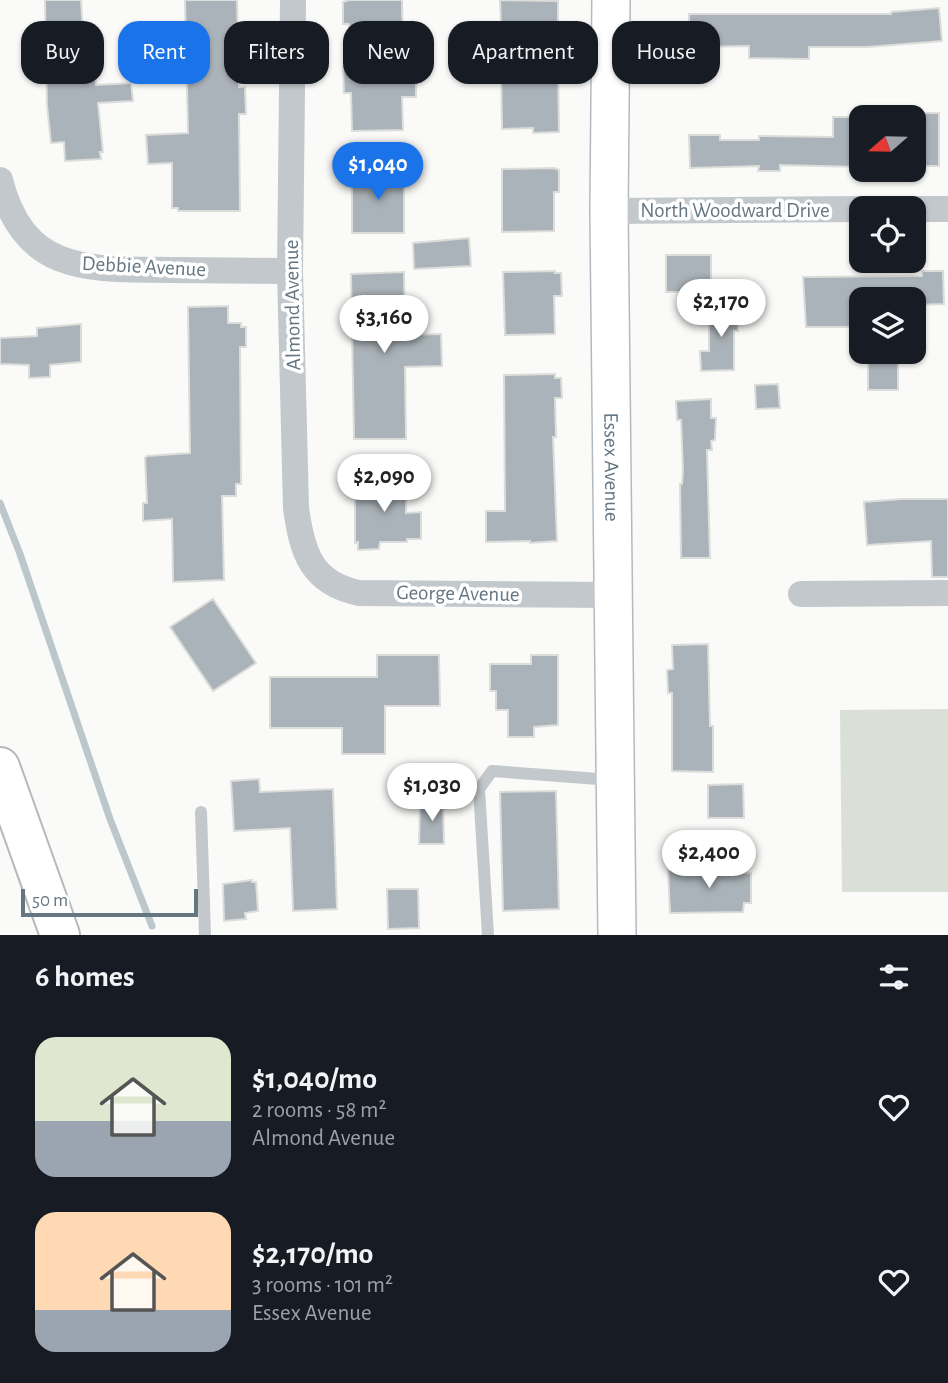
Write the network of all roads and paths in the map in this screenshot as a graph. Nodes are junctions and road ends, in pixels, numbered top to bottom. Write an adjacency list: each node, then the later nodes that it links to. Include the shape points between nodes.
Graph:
1 (293, 0): 8 (street, Almond Avenue)
2 (611, 0): 7 (street, Essex Avenue)
3 (0, 180): 8 (street, Debbie Avenue, via 7,207 24,232 47,252 74,263 123,269)
4 (849, 209): 7 (street, North Woodward Drive)
5 (926, 209): 6 (street)
6 (948, 209)
7 (609, 211): 12 (street, Essex Avenue)
8 (290, 271): 9 (street, Almond Avenue, via 296,508)
9 (312, 566): 12 (street, George Avenue, via 330,583 359,593)
10 (948, 593): 11 (street)
11 (801, 594)
12 (613, 595): 14 (street, Essex Avenue)
13 (0, 767): 16 (highway)
14 (615, 780): 18 (lane, via 492,771 479,789); 19 (street, Essex Avenue)
15 (201, 812): 17 (lane)
16 (62, 935)
17 (205, 935)
18 (488, 935)
19 (617, 935)

